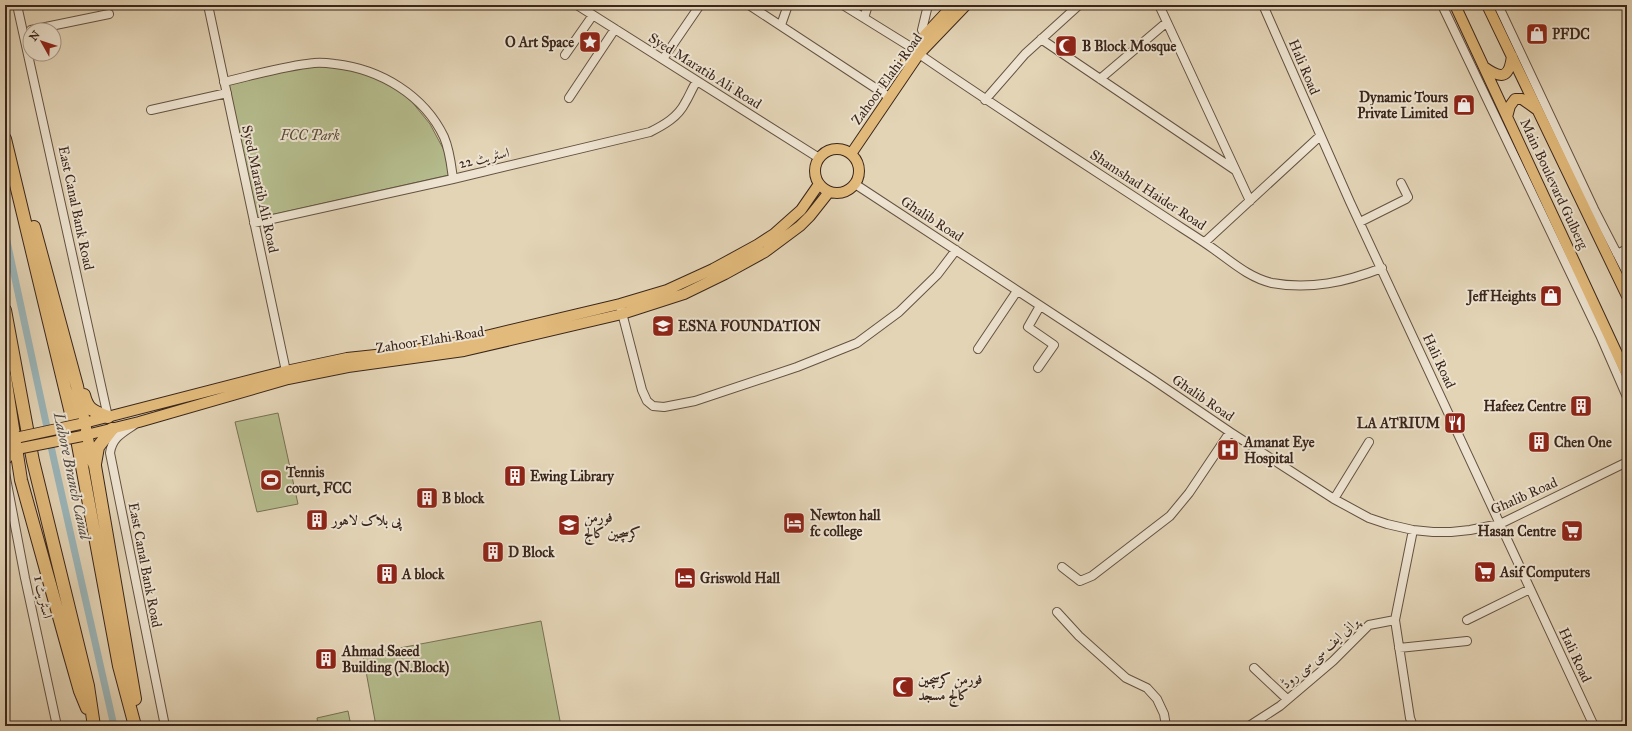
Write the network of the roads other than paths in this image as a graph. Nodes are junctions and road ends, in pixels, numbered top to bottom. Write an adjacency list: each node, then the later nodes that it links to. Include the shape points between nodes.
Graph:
1 (17, 5): 22 (street, East Canal Bank Road)
2 (208, 5): 37 (street, Syed Maratib Ali Road)
3 (578, 5): 20 (street, Syed Maratib Ali Road)
4 (700, 5): 32 (street)
5 (749, 5): 25 (street)
6 (788, 5): 25 (street)
7 (843, 5): 21 (street, Shamshad Haider Road)
8 (868, 5): 21 (street)
9 (928, 5): 27 (street, via 922,30)
10 (953, 5): 27 (main road, Zahoor Elahi Road)
11 (966, 5): 29 (main road, Zahoor Elahi Road)
12 (1079, 5): 28 (street)
13 (1159, 5): 23 (street)
14 (1264, 5): 45 (street, Hali Road)
15 (1442, 5): 77 (street, via 1600,335)
16 (1455, 5): 34 (main road, Main Boulevard Gulberg)
17 (1488, 5): 31 (main road, Main Boulevard Gulberg)
18 (1498, 5): 62 (street)
19 (110, 14): 24 (street)
20 (593, 15): 26 (street, Syed Maratib Ali Road); 30 (street)
21 (864, 18): 29 (street, Shamshad Haider Road)
22 (24, 22)
23 (1167, 22): 35 (street); 50 (street)
24 (62, 24)
25 (782, 25): 39 (street)
26 (616, 29): 32 (street, Syed Maratib Ali Road); 40 (street)
27 (925, 35): 29 (main road, Zahoor Elahi Road)
28 (1041, 40): 35 (street); 41 (street, via 1025,54)
29 (916, 52): 39 (main road, Zahoor Elahi Road); 41 (street, Shamshad Haider Road)
30 (565, 55)
31 (1512, 56): 34 (main road, via 1510,66 1502,75 1495,74); 43 (main road, Main Boulevard Gulberg)
32 (663, 59): 36 (street, Syed Maratib Ali Road)
33 (34, 62): 78 (street, East Canal Bank Road)
34 (1483, 66): 44 (main road, Main Boulevard Gulberg)
35 (1100, 79): 50 (street)
36 (697, 81): 48 (street, Syed Maratib Ali Road); 51 (street, اسٹریٹ 22, via 676,115 650,132)
37 (224, 82): 38 (street, Syed Maratib Ali Road); 51 (street, via 315,63 352,66 377,75 410,95 434,120 450,153)
38 (227, 93): 42 (street); 58 (street, Syed Maratib Ali Road)
39 (886, 95): 47 (main road, Zahoor Elahi Road)
40 (569, 98)
41 (985, 100): 59 (street, Shamshad Haider Road)
42 (151, 110)
43 (1538, 110): 44 (main road, via 1522,99 1515,99); 66 (main road, Main Boulevard Gulberg)
44 (1507, 117): 74 (main road, Main Boulevard Gulberg)
45 (1320, 136): 56 (street); 57 (street, Hali Road)
46 (5, 139): 49 (highway)
47 (848, 152): 48 (main road, via 831,150); 54 (main road, via 858,165 858,178)
48 (819, 158): 53 (main road, via 815,171)
49 (11, 167): 76 (highway, via 34,227); 104 (highway, via 76,434 119,666)
50 (1235, 170): 56 (street)
51 (453, 179): 58 (street, اسٹریٹ 22)
52 (1401, 183): 57 (street, via 1407,193 1406,200)
53 (819, 184): 55 (main road); 67 (main road, Zahoor Elahi Road, via 801,210 757,245 714,269 667,290)
54 (855, 184): 55 (main road, via 843,192); 61 (street, Ghalib Road)
55 (829, 192): 70 (main road, Zahoor Elahi Road, via 800,226 765,252 684,294)
56 (1250, 201): 59 (street)
57 (1360, 222): 63 (street, Hali Road)
58 (254, 223): 73 (street, Syed Maratib Ali Road)
59 (1205, 242): 63 (street, Shamshad Haider Road, via 1255,277 1272,282 1300,286 1329,284)
60 (1627, 249): 62 (street)
61 (956, 250): 65 (street, Ghalib Road); 70 (street, via 937,275 899,312 857,343 797,367 696,401 664,407 653,406 647,401)
62 (1617, 254): 64 (street)
63 (1382, 268): 91 (street, Hali Road)
64 (1627, 273)
65 (1017, 291): 68 (street, Ghalib Road); 71 (street)
66 (1627, 296)
67 (620, 304): 70 (street); 73 (main road, Zahoor Elahi Road, via 466,341 404,352 347,358)
68 (1040, 306): 72 (street, via 1028,327 1054,345); 82 (street, Ghalib Road)
69 (5, 310): 102 (highway, via 33,461 88,686)
70 (622, 314): 73 (main road, Zahoor Elahi Road, via 464,351)
71 (978, 349)
72 (1038, 368)
73 (287, 375): 78 (main road, Zahoor Elahi Road); 79 (main road, Zahoor Elahi Road)
74 (1627, 375)
75 (5, 377): 85 (highway)
76 (77, 386): 78 (highway, via 83,392 89,407); 80 (highway)
77 (1627, 397)
78 (108, 417): 80 (main road, Zahoor Elahi Road)
79 (138, 422): 81 (main road, Zahoor Elahi Road); 106 (street, East Canal Bank Road, via 116,438 110,447 110,453)
80 (82, 423): 83 (highway); 85 (main road, Zahoor Elahi Road, bridge)
81 (112, 429): 83 (main road, Zahoor Elahi Road); 88 (highway, via 98,447)
82 (1230, 432): 90 (street, Ghalib Road); 93 (street, via 1189,493 1170,516 1092,576 1080,581)
83 (84, 436): 85 (main road, Zahoor Elahi Road, bridge); 88 (highway)
84 (1369, 442): 90 (street)
85 (14, 443): 86 (main road); 102 (highway, via 27,501 68,649 80,691)
86 (5, 460)
87 (1627, 462): 91 (street, Ghalib Road)
88 (95, 466): 105 (highway)
89 (5, 473): 103 (street, اسٹریٹ 1)
90 (1334, 499): 92 (street, Ghalib Road, via 1369,518)
91 (1500, 524): 92 (street, Ghalib Road, via 1451,532); 94 (street, Hali Road)
92 (1413, 530): 96 (street)
93 (1062, 567)
94 (1530, 589): 97 (street); 110 (street, Hali Road)
95 (1057, 612): 107 (street, via 1079,636 1126,678 1147,688 1157,698)
96 (1395, 620): 99 (street); 101 (street, پرانی ایف سی سی روڈ, via 1369,625 1333,661)
97 (1467, 620)
98 (1466, 641): 99 (street)
99 (1399, 648): 109 (street)
100 (1254, 668): 101 (street)
101 (1287, 699): 108 (street, پرانی ایف سی سی روڈ)
102 (94, 725)
103 (57, 726)
104 (135, 726)
105 (140, 726)
106 (164, 726)
107 (1166, 726)
108 (1249, 726)
109 (1413, 726)
110 (1594, 726)

